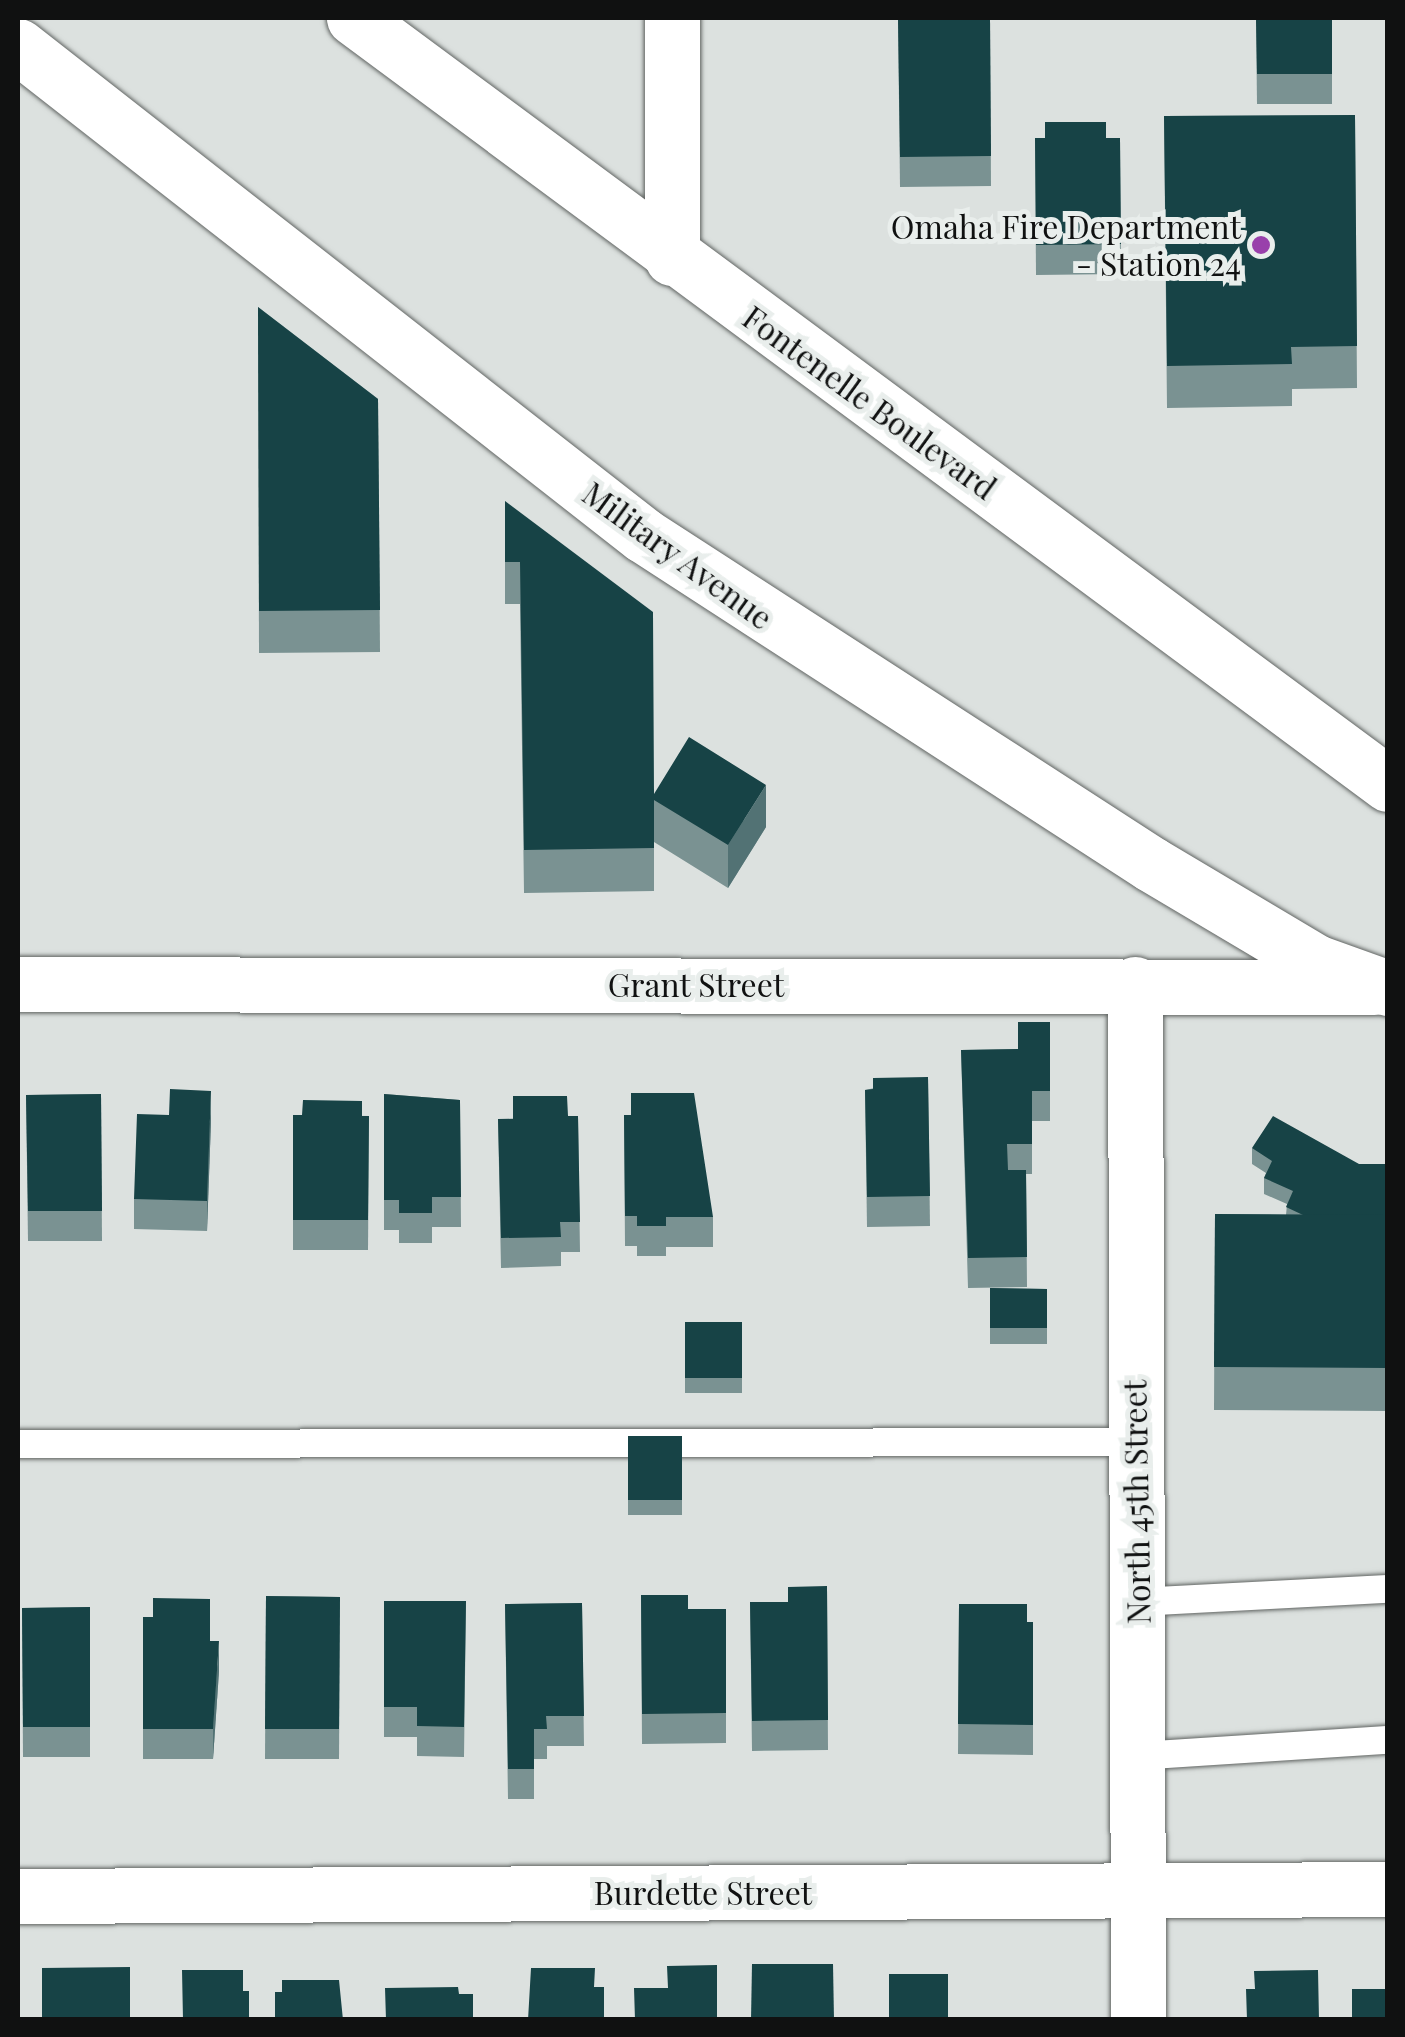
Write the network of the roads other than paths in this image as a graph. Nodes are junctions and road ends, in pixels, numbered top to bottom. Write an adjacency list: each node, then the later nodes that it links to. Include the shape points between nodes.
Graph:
1 (354, 18): 4 (street, Fontenelle Boulevard)
2 (672, 18): 4 (street)
3 (18, 46): 8 (street, Military Avenue, via 643,535 1152,864 1316,962)
4 (672, 258): 5 (street, Fontenelle Boulevard)
5 (1388, 784)
6 (18, 984): 7 (street, Grant Street)
7 (1136, 984): 8 (street, Grant Street); 9 (street, North 45th Street)
8 (1381, 988)
9 (1137, 1442): 10 (lane); 12 (street, North 45th Street)
10 (18, 1444)
11 (1388, 1588): 12 (lane)
12 (1137, 1602): 14 (street, North 45th Street)
13 (1388, 1740): 14 (lane)
14 (1138, 1756): 16 (street, North 45th Street)
15 (1388, 1888): 16 (street, Burdette Street)
16 (1138, 1890): 17 (street, Burdette Street); 18 (street, North 45th Street)
17 (18, 1896)
18 (1138, 2020)

